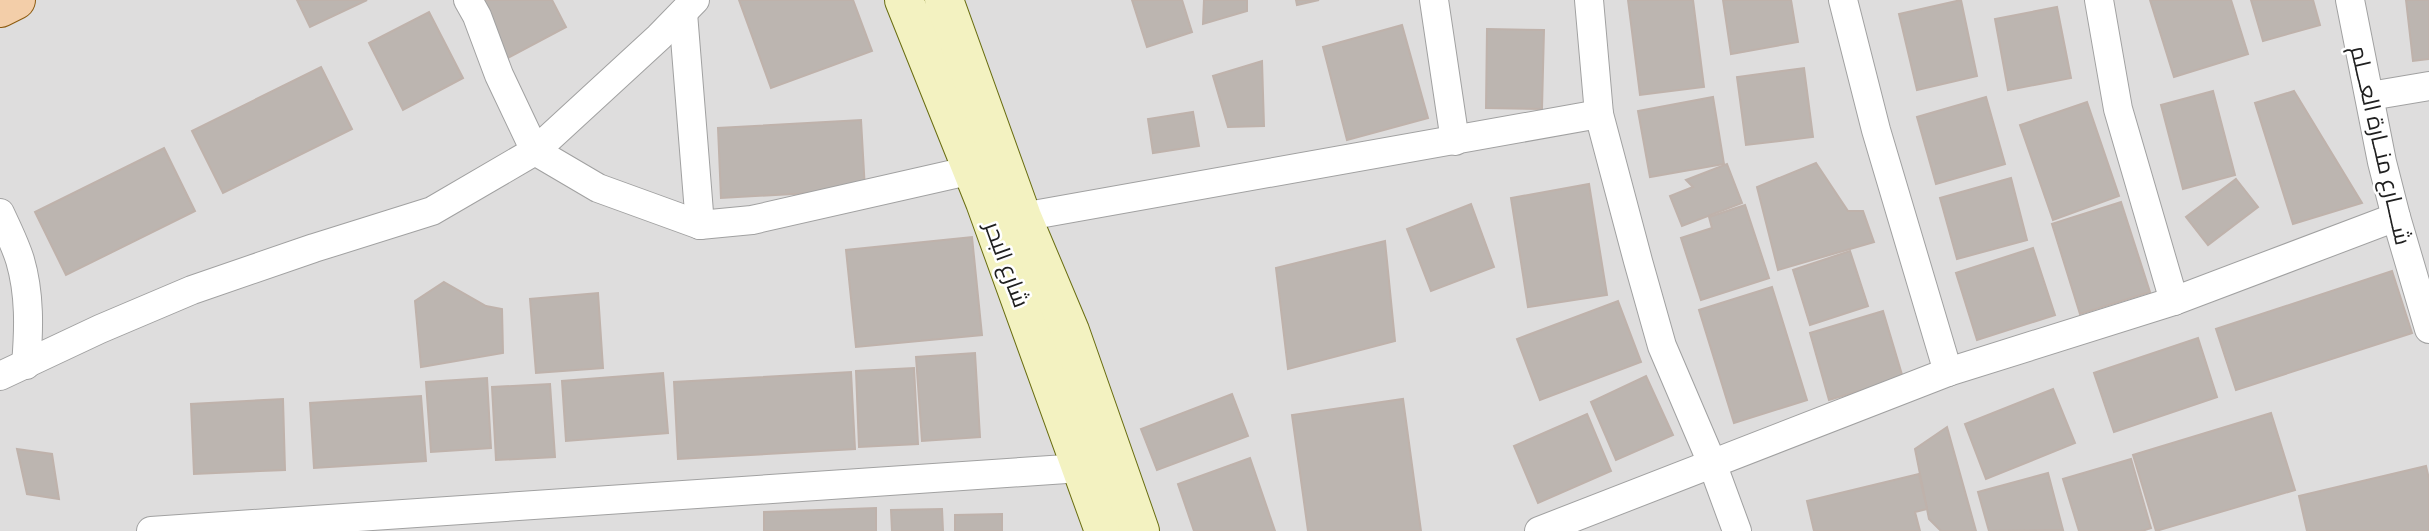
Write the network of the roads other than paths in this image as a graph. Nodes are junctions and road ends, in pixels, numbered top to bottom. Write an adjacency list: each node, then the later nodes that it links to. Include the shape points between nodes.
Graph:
1 (16, 0): 11 (main road)
2 (468, 0): 16 (street)
3 (904, 0): 17 (street, شارع البحر)
4 (944, 0): 19 (street, شارع البحر)
5 (1434, 0): 15 (street)
6 (1589, 0): 14 (street)
7 (1843, 0): 25 (street, via 1876,130)
8 (2099, 0): 22 (street, via 2118,109)
9 (2350, 0): 13 (street, شــــارع منــارة العـــلم)
10 (689, 6): 16 (street); 21 (street)
11 (0, 8)
12 (2429, 86): 13 (street)
13 (2370, 96): 20 (street, شــــارع منــارة العـــلم)
14 (1600, 114): 15 (street); 27 (street, via 1662,346)
15 (1455, 141): 19 (street)
16 (535, 151): 21 (street, via 598,188); 24 (street, via 432,211 192,290)
17 (972, 170): 21 (street, via 752,220); 28 (street, شارع البحر)
18 (0, 213): 24 (street, via 20,258 28,298)
19 (1022, 217): 31 (street, شارع البحر, via 1070,331)
20 (2396, 217): 22 (street); 23 (street, شــــارع منــارة العـــلم)
21 (700, 225)
22 (2174, 301): 25 (street)
23 (2429, 329)
24 (26, 365): 26 (street)
25 (1948, 372): 27 (street)
26 (0, 376)
27 (1712, 463): 32 (street); 33 (street)
28 (1081, 468): 29 (street); 30 (street, شارع البحر)
29 (151, 531)
30 (1104, 531)
31 (1140, 531)
32 (1539, 531)
33 (1737, 531)

